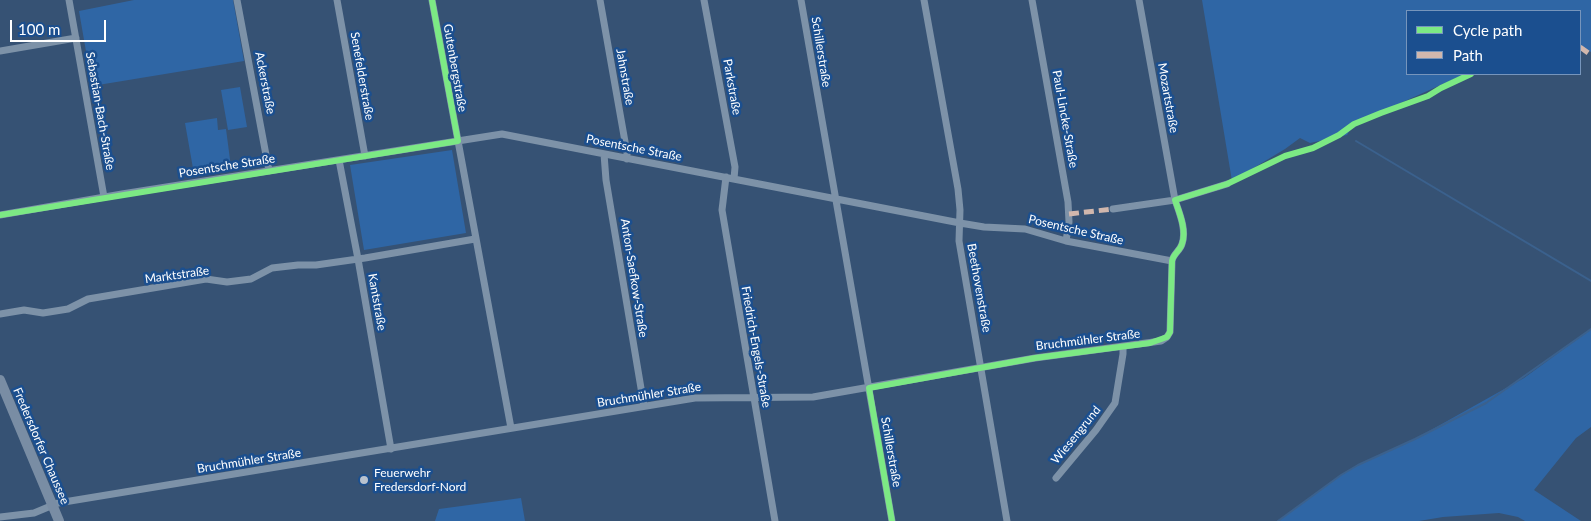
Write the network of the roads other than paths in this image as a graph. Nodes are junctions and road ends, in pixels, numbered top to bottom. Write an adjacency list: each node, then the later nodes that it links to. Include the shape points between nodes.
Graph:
1 (69, 0): 11 (street, Sebastian-Bach-Straße)
2 (237, 0): 18 (street, Ackerstraße)
3 (337, 0): 15 (street, Senefelderstraße)
4 (432, 0): 13 (street, Gutenbergstraße)
5 (600, 0): 16 (street, Jahnstraße)
6 (704, 0): 20 (street, Parkstraße, via 735,167)
7 (801, 0): 23 (street, Schillerstraße)
8 (924, 0): 27 (street, Beethovenstraße, via 958,189)
9 (1032, 0): 29 (street, Paul-Lincke-Straße, via 1068,202)
10 (1139, 0): 24 (street, Mozartstraße)
11 (76, 38): 12 (street); 22 (street, Sebastian-Bach-Straße)
12 (0, 51)
13 (458, 141): 14 (street, Posentsche Straße, via 502,134); 15 (street, Posentsche Straße); 28 (street, Gutenbergstraße)
14 (604, 154): 16 (street, Posentsche Straße); 38 (street, Anton-Saefkow-Straße)
15 (365, 156): 17 (street, Posentsche Straße)
16 (627, 158): 19 (street, Posentsche Straße)
17 (339, 160): 18 (street, Posentsche Straße); 30 (street, Kantstraße)
18 (269, 171): 22 (street, Posentsche Straße)
19 (726, 177): 20 (street, Posentsche Straße); 37 (street, Friedrich-Engels-Straße, via 722,210)
20 (734, 179): 23 (street, Posentsche Straße)
21 (1227, 184): 24 (street)
22 (104, 197): 26 (street, Posentsche Straße)
23 (835, 199): 27 (street, Posentsche Straße); 36 (street, Schillerstraße)
24 (1175, 200): 25 (street); 31 (street, Bruchmühler Straße, via 1181,217 1183,241)
25 (1113, 209)
26 (0, 215)
27 (960, 223): 29 (street, Posentsche Straße, via 1025,229); 34 (street, Beethovenstraße, via 959,241)
28 (475, 239): 30 (street, Marktstraße); 39 (street, Gutenbergstraße)
29 (1066, 241): 31 (street, Posentsche Straße)
30 (358, 259): 32 (street, Marktstraße, via 272,268 251,279 227,282 206,279 88,299 68,309); 40 (street, Kantstraße)
31 (1172, 261): 33 (street, Bruchmühler Straße, via 1170,332 1167,338)
32 (0, 314)
33 (1123, 346): 34 (street, Bruchmühler Straße); 41 (street, Wiesengrund, via 1115,403)
34 (981, 368): 36 (street, Bruchmühler Straße); 47 (street, Beethovenstraße)
35 (0, 380): 42 (main road, Fredersdorfer Chaussee)
36 (869, 388): 37 (street, Bruchmühler Straße, via 813,397); 46 (street, Schillerstraße)
37 (754, 398): 38 (street, Bruchmühler Straße, via 695,398); 45 (street, Friedrich-Engels-Straße)
38 (644, 406): 39 (street, Bruchmühler Straße)
39 (511, 428): 40 (street, Bruchmühler Straße)
40 (391, 448): 42 (street, Bruchmühler Straße)
41 (1056, 478)
42 (52, 505): 43 (street, Bruchmühler Straße, via 34,513); 44 (main road, Fredersdorfer Chaussee)
43 (0, 517)
44 (59, 521)
45 (775, 521)
46 (892, 521)
47 (1007, 521)

